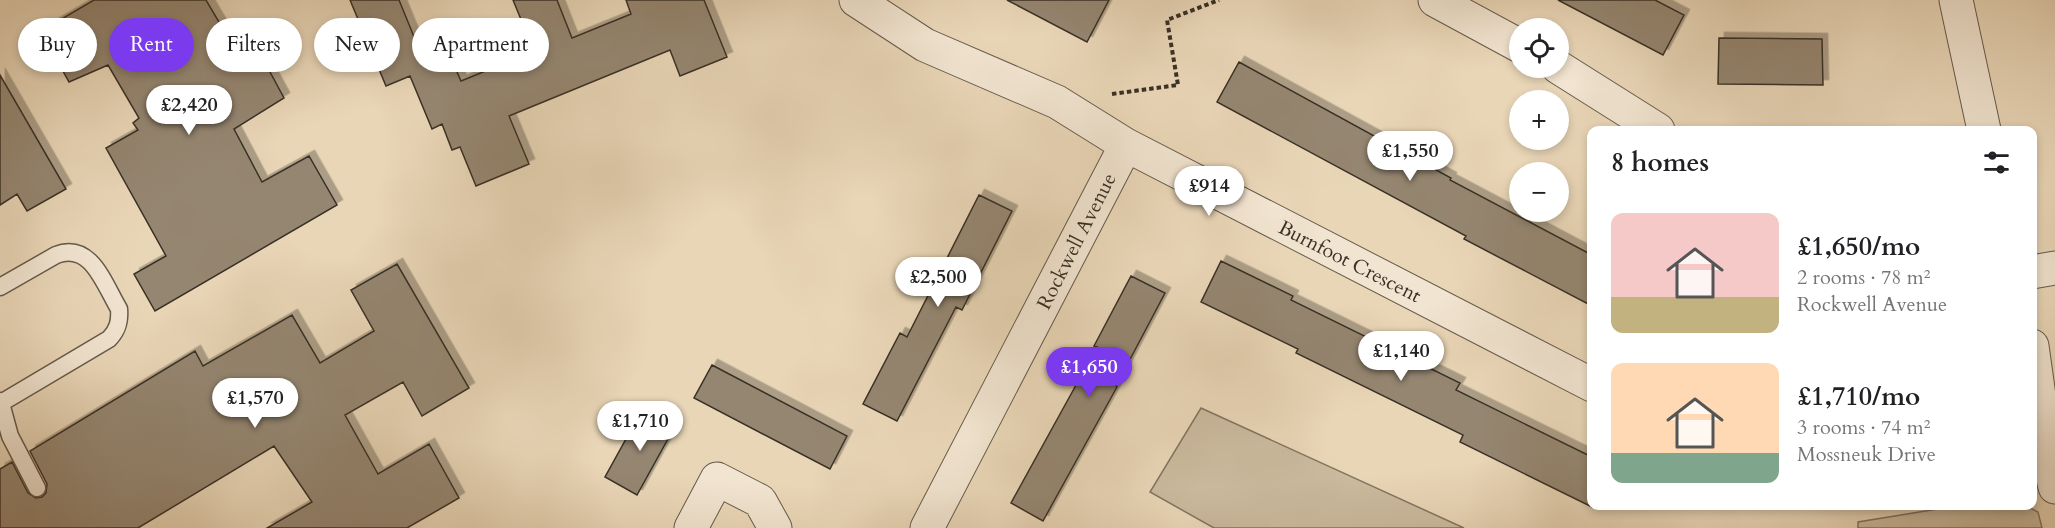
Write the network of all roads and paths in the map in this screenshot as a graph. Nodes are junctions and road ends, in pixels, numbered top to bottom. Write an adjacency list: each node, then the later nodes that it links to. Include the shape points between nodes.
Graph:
1 (856, 0): 7 (street, Burnfoot Crescent, via 925,45)
2 (1219, 0): 7 (path, via 1167,20 1178,85)
3 (1435, 0): 5 (street)
4 (1956, 0): 9 (street)
5 (1509, 40)
6 (1569, 74): 8 (street)
7 (1057, 102): 10 (street, Burnfoot Crescent)
8 (1652, 126)
9 (1976, 126)
10 (1126, 145): 14 (street, Burnfoot Crescent); 22 (street, Rockwell Avenue)
11 (2055, 268): 12 (street)
12 (2037, 271)
13 (0, 287): 15 (lane, via 56,255 73,251 90,259 119,309 120,318 110,339)
14 (1587, 382)
15 (1, 402): 19 (lane, via 10,436)
16 (2037, 414): 17 (street)
17 (2040, 454): 18 (street)
18 (2055, 487)
19 (38, 488)
20 (691, 528): 21 (street, via 717,479 760,501)
21 (775, 528)
22 (927, 528)

